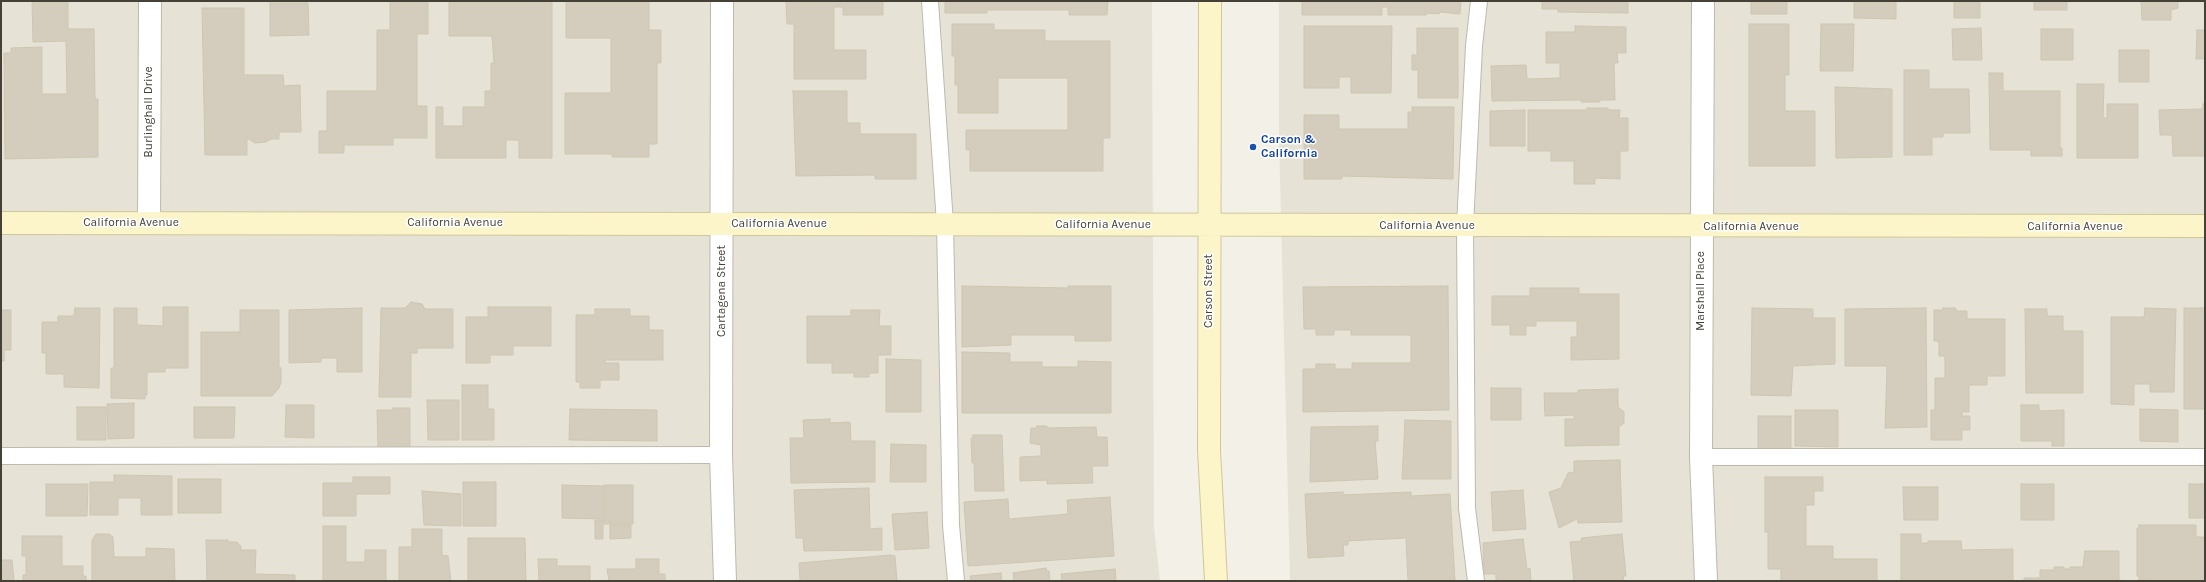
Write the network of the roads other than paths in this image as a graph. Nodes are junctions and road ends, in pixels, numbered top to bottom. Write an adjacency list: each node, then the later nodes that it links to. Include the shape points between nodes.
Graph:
1 (150, 1): 8 (street, Burlinghall Drive)
2 (722, 1): 9 (street, Cartagena Street)
3 (930, 1): 10 (lane)
4 (1210, 1): 11 (street, Carson Street)
5 (1479, 1): 12 (lane, via 1474,46)
6 (1703, 1): 14 (street, Marshall Place)
7 (1, 223): 8 (street, California Avenue)
8 (149, 223): 9 (street, California Avenue)
9 (722, 223): 10 (street, California Avenue); 15 (street, Cartagena Street)
10 (945, 224): 11 (street, California Avenue); 20 (lane, via 950,509)
11 (1209, 226): 12 (street, California Avenue); 21 (street, Carson Street, via 1209,450)
12 (1465, 226): 14 (street, California Avenue); 22 (lane, via 1467,508)
13 (2205, 226): 14 (street, California Avenue)
14 (1701, 227): 17 (street, Marshall Place)
15 (721, 455): 16 (lane); 19 (street, Cartagena Street)
16 (1, 456)
17 (1701, 457): 18 (lane); 23 (street, Marshall Place)
18 (2205, 457)
19 (725, 581)
20 (956, 581)
21 (1216, 581)
22 (1476, 581)
23 (1706, 581)

